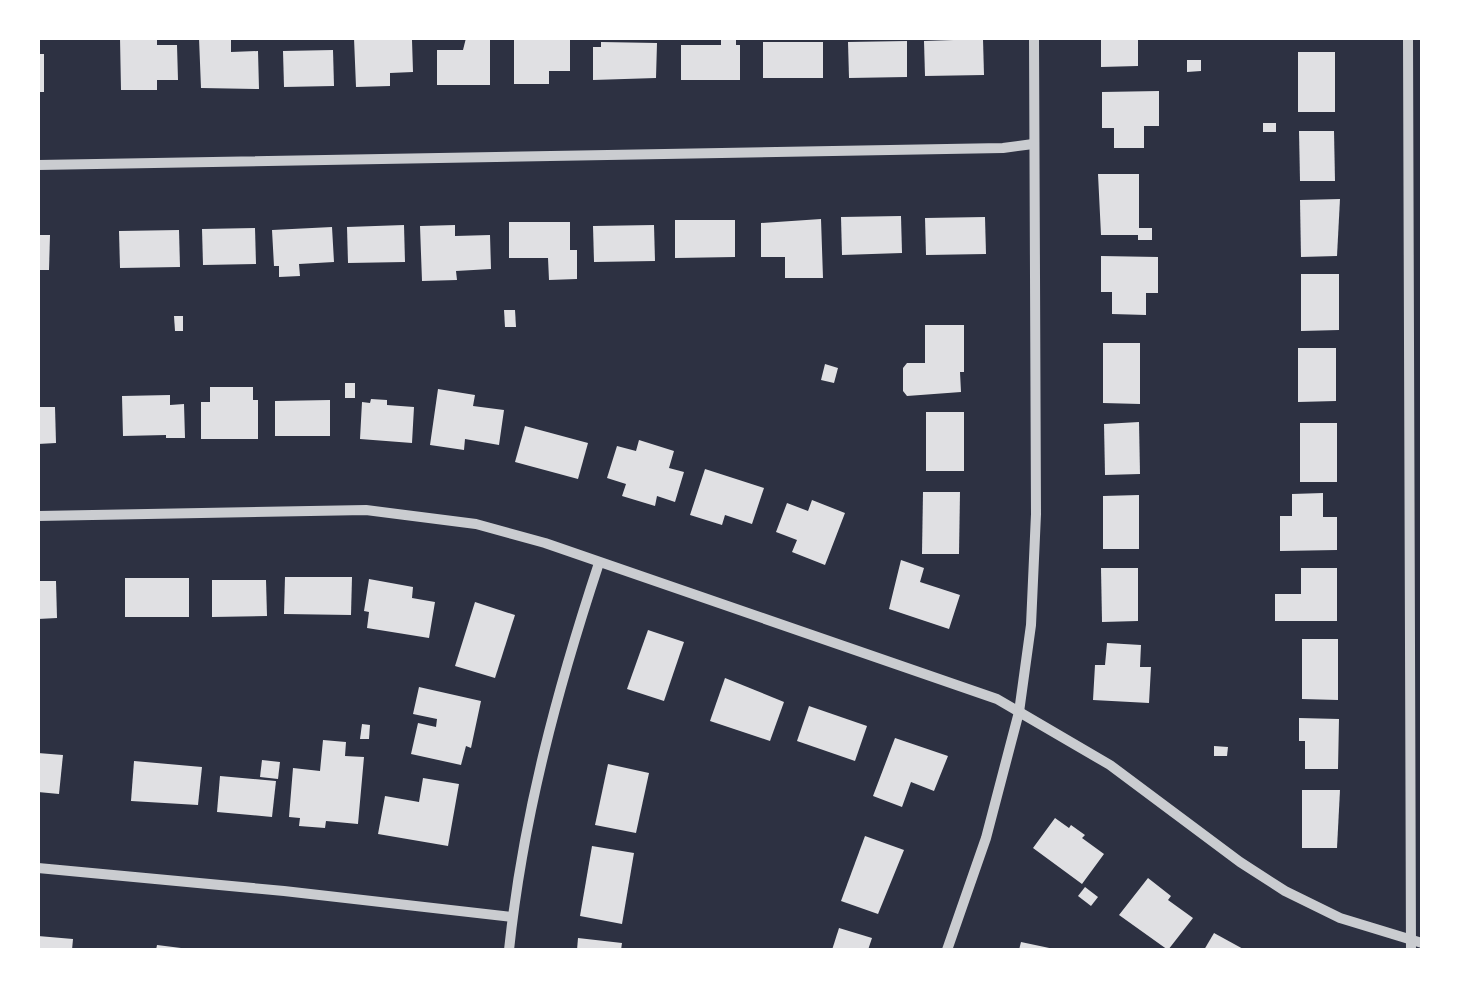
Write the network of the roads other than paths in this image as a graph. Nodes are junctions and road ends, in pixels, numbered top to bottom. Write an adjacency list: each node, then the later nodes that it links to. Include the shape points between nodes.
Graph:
1 (1034, 38): 3 (street)
2 (1408, 38): 10 (street)
3 (1033, 144): 4 (street); 7 (street, via 1036,514)
4 (38, 165)
5 (38, 516): 6 (street, via 381,512 476,524)
6 (599, 563): 7 (street); 9 (street, via 542,752)
7 (1019, 712): 10 (street, via 1110,766 1284,891); 12 (street)
8 (38, 868): 9 (street)
9 (512, 917): 11 (street)
10 (1415, 944)
11 (509, 950)
12 (948, 950)

